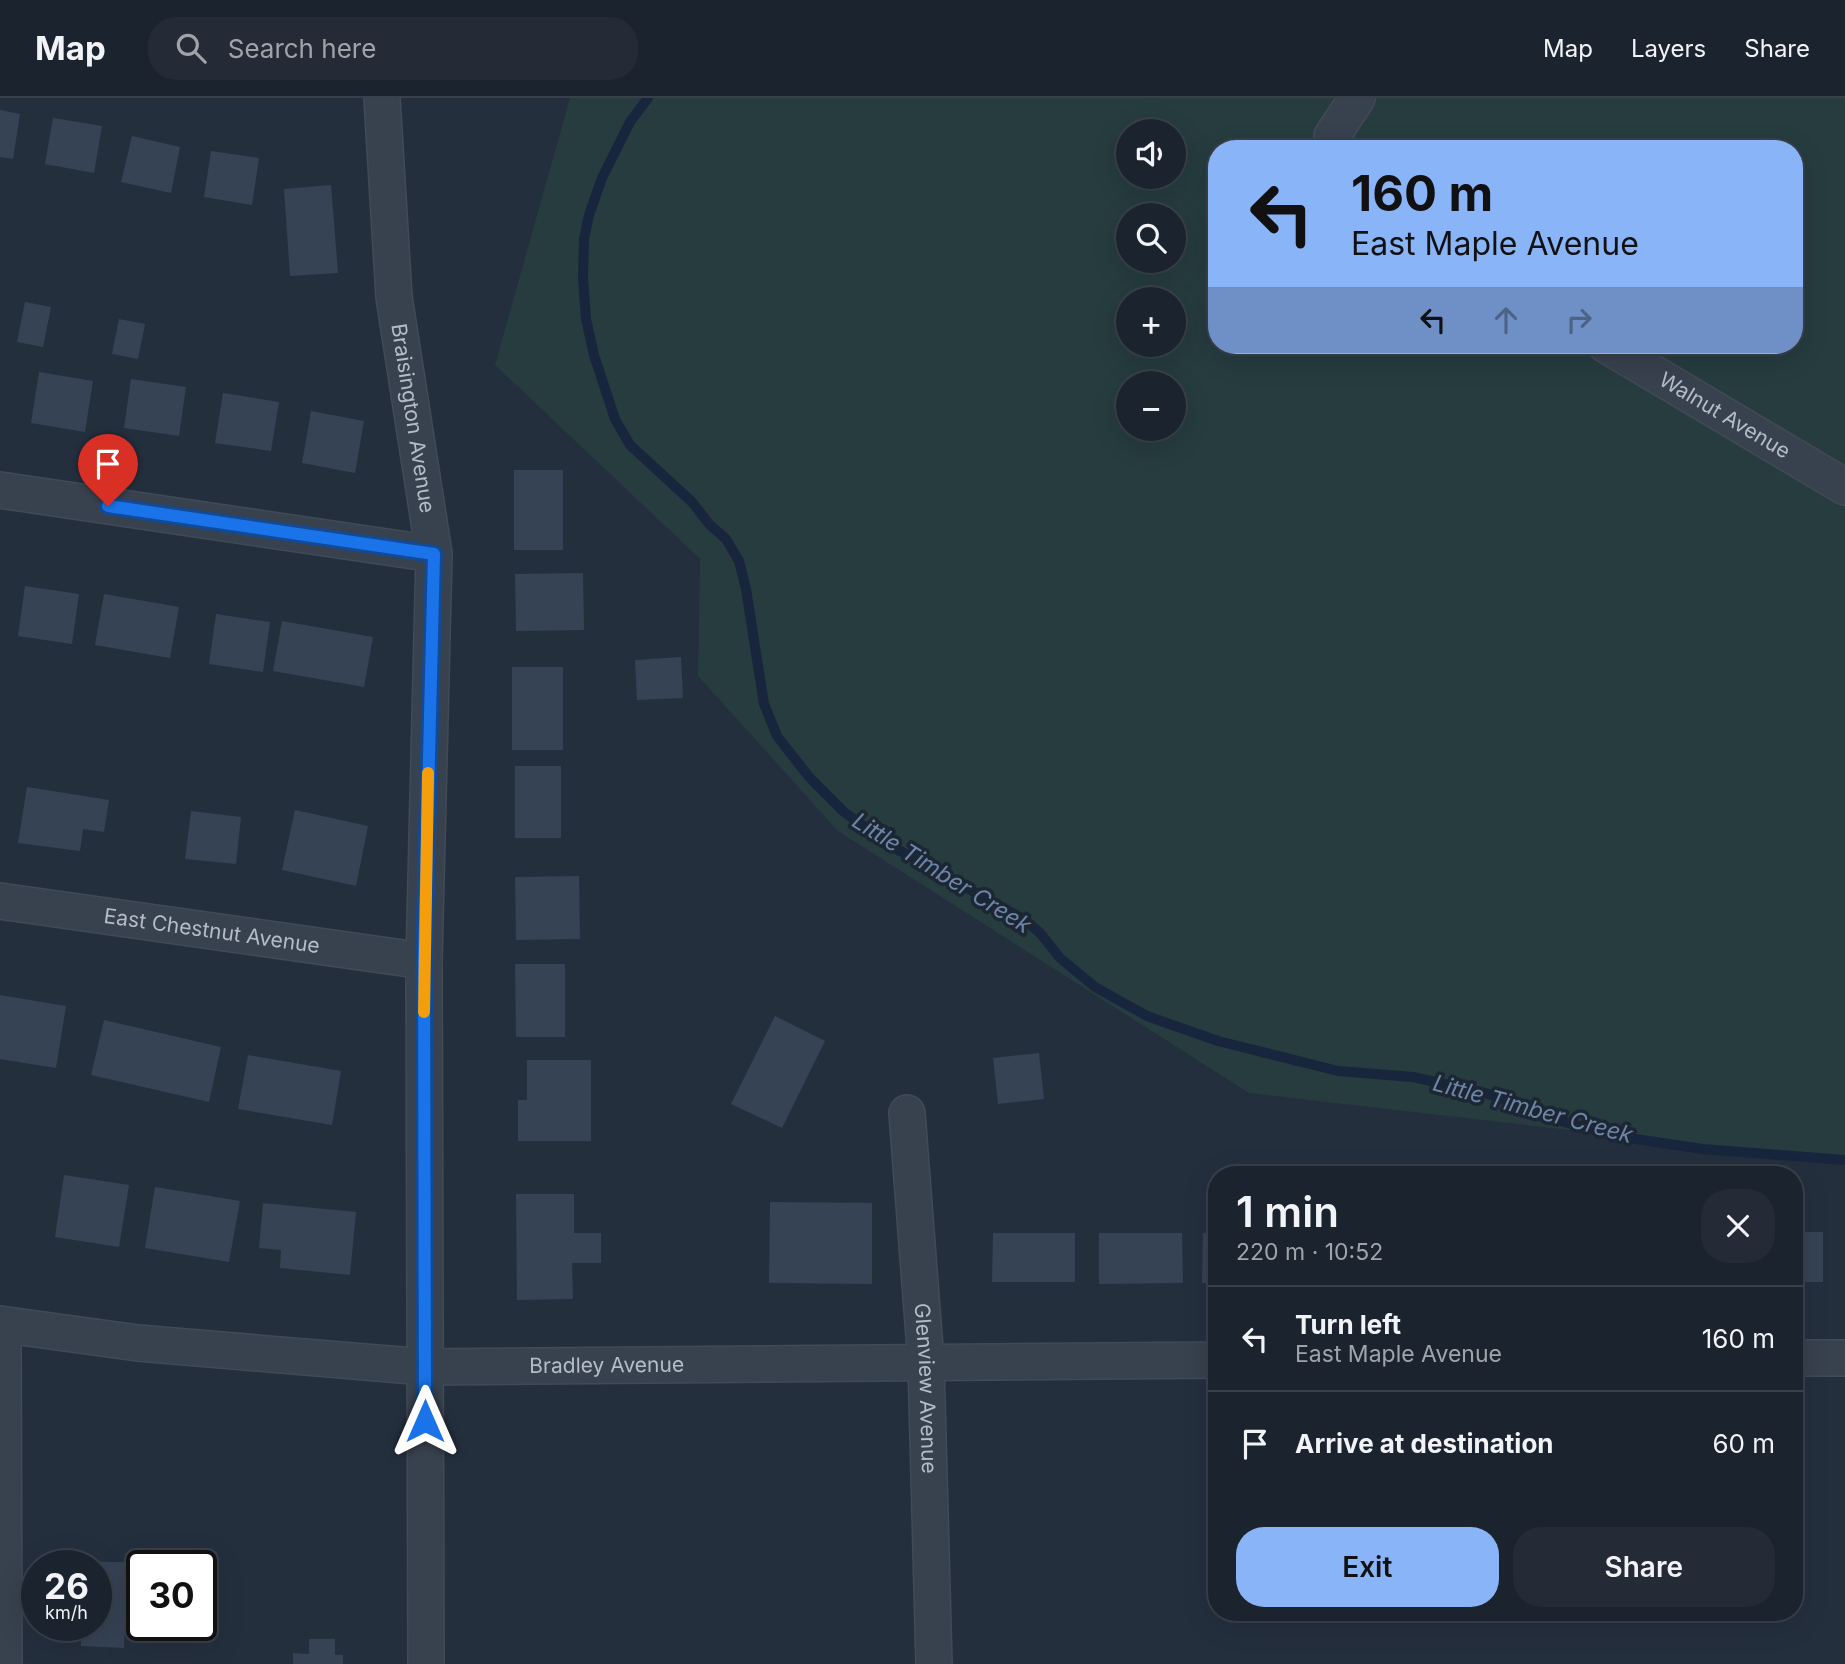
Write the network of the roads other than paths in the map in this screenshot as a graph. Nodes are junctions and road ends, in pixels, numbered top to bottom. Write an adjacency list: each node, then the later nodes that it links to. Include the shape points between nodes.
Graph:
1 (382, 98): 7 (street, Braisington Avenue, via 394,298)
2 (1357, 98): 3 (street, via 1332,136)
3 (1334, 140)
4 (1621, 354): 5 (street, Walnut Avenue)
5 (1845, 487)
6 (0, 490): 7 (street)
7 (434, 554): 9 (street, Braisington Avenue)
8 (0, 901): 9 (street, East Chestnut Avenue)
9 (424, 961): 16 (street, Braisington Avenue)
10 (907, 1113): 15 (street, Glenview Avenue)
11 (2, 1324): 16 (street, Bradley Avenue, via 138,1343); 17 (street)
12 (1803, 1358): 13 (street)
13 (1845, 1358)
14 (1208, 1360): 15 (street, Bradley Avenue)
15 (926, 1362): 16 (street, Bradley Avenue); 19 (street, Glenview Avenue)
16 (425, 1367): 18 (street, Braisington Avenue)
17 (4, 1664)
18 (426, 1664)
19 (934, 1664)

